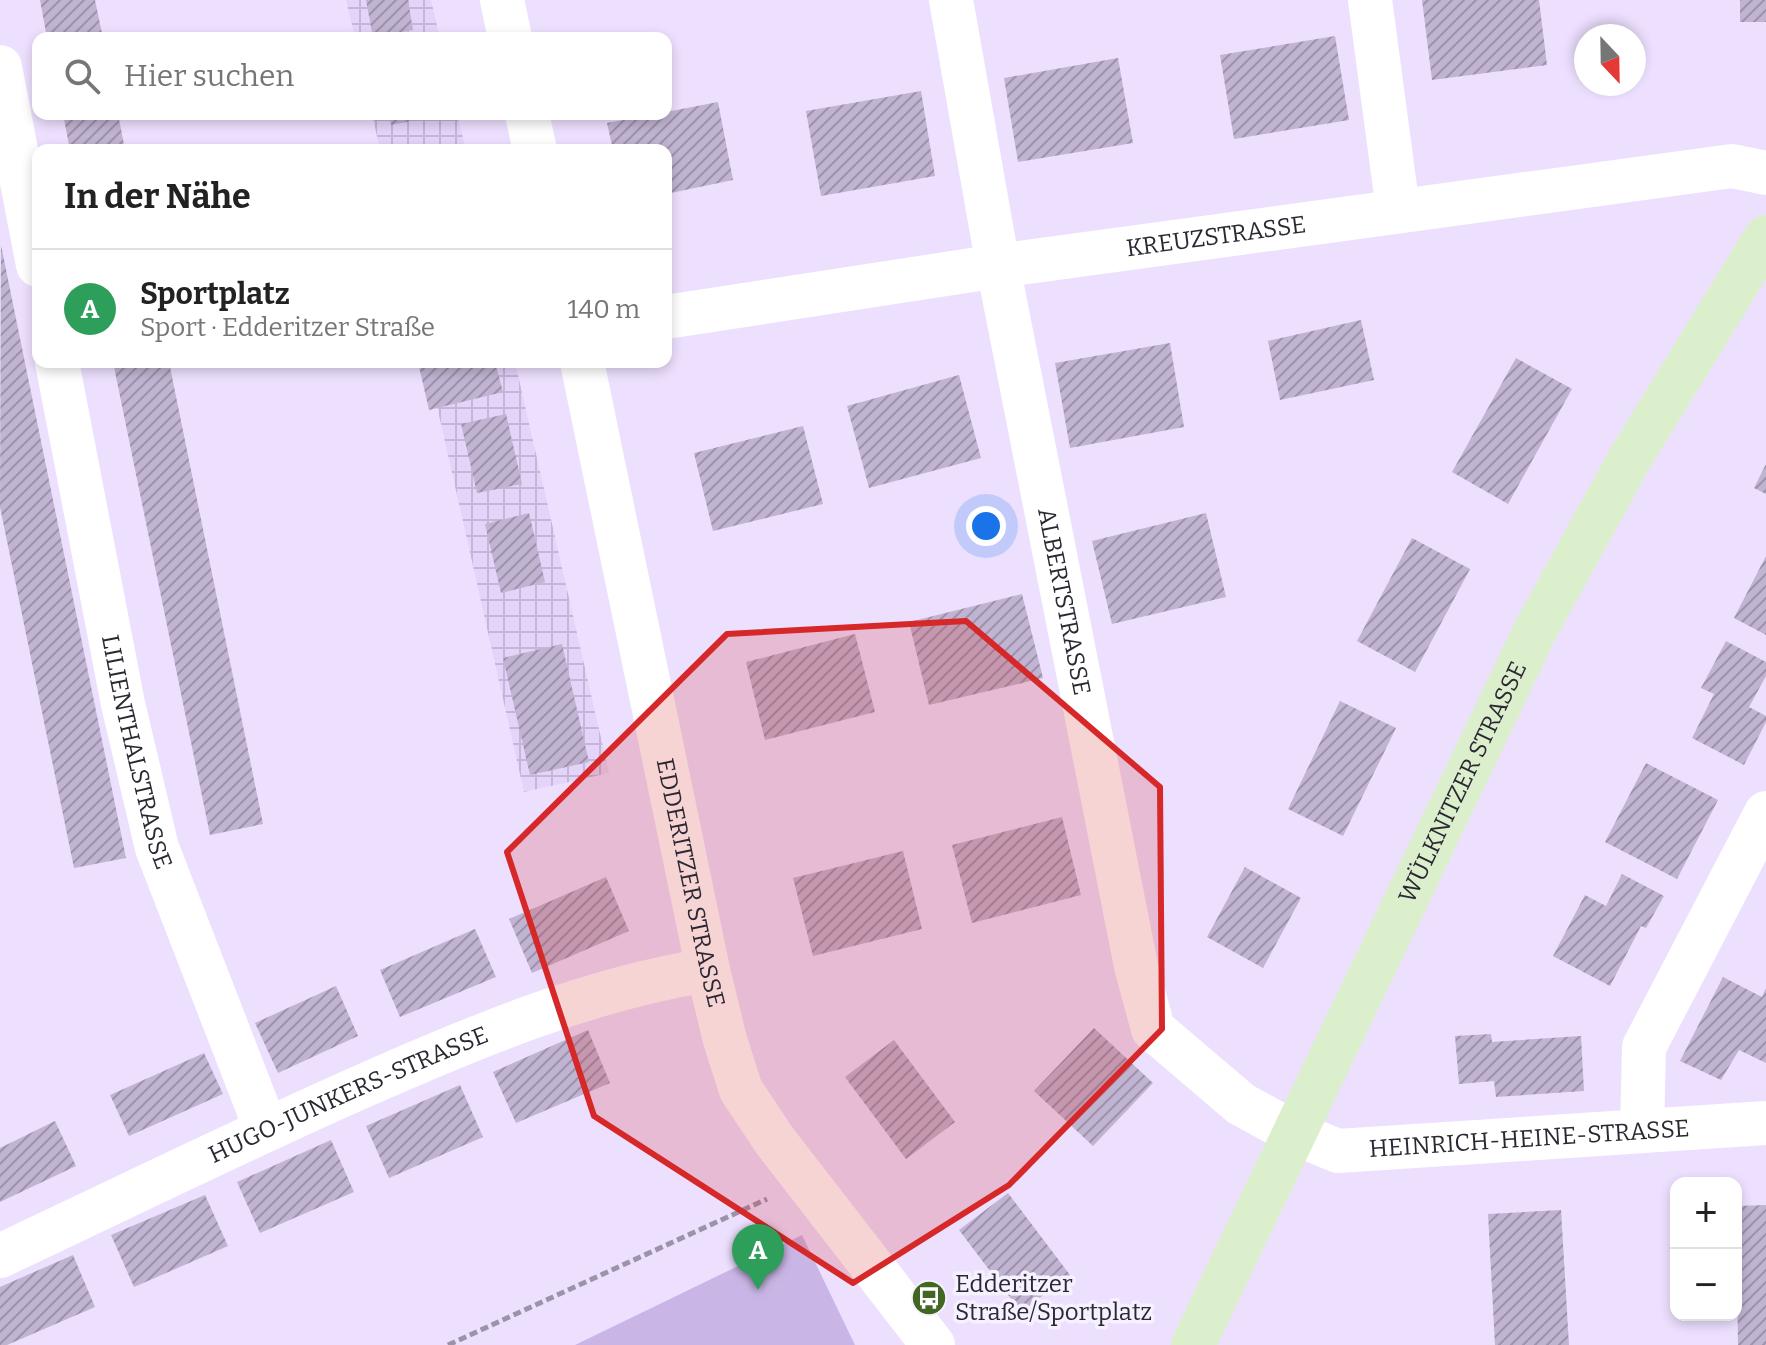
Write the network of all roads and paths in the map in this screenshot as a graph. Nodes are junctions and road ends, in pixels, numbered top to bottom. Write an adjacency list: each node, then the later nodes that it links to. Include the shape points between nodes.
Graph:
1 (502, 0): 4 (street)
2 (951, 0): 12 (street, ALBERTSTRASSE)
3 (1370, 0): 9 (street)
4 (509, 32)
5 (0, 67): 10 (street)
6 (528, 120): 7 (street)
7 (534, 144)
8 (1766, 173): 9 (street, KREUZSTRASSE, via 1732,166)
9 (1398, 210): 12 (street, KREUZSTRASSE)
10 (32, 234)
11 (1766, 237): 21 (street, WÜLKNITZER STRASSE, via 1629,460 1536,629)
12 (998, 266): 13 (street, KREUZSTRASSE); 21 (street, ALBERTSTRASSE, via 1136,966 1153,1029 1241,1104)
13 (672, 316)
14 (58, 368): 19 (street, LILIENTHALSTRASSE, via 123,704 157,848)
15 (583, 368): 17 (street, EDDERITZER STRASSE)
16 (1766, 813): 20 (street, via 1644,1047)
17 (708, 970): 19 (street, HUGO-JUNKERS-STRASSE, via 579,1000 436,1054); 22 (street, EDDERITZER STRASSE, via 741,1090)
18 (1766, 1123): 20 (street, HEINRICH-HEINE-STRASSE)
19 (266, 1129): 23 (street, HUGO-JUNKERS-STRASSE)
20 (1642, 1131): 21 (street, HEINRICH-HEINE-STRASSE, via 1338,1151)
21 (1294, 1133): 26 (street, WÜLKNITZER STRASSE)
22 (806, 1181): 24 (path); 25 (street, EDDERITZER STRASSE)
23 (0, 1256)
24 (448, 1345)
25 (933, 1345)
26 (1193, 1345)

